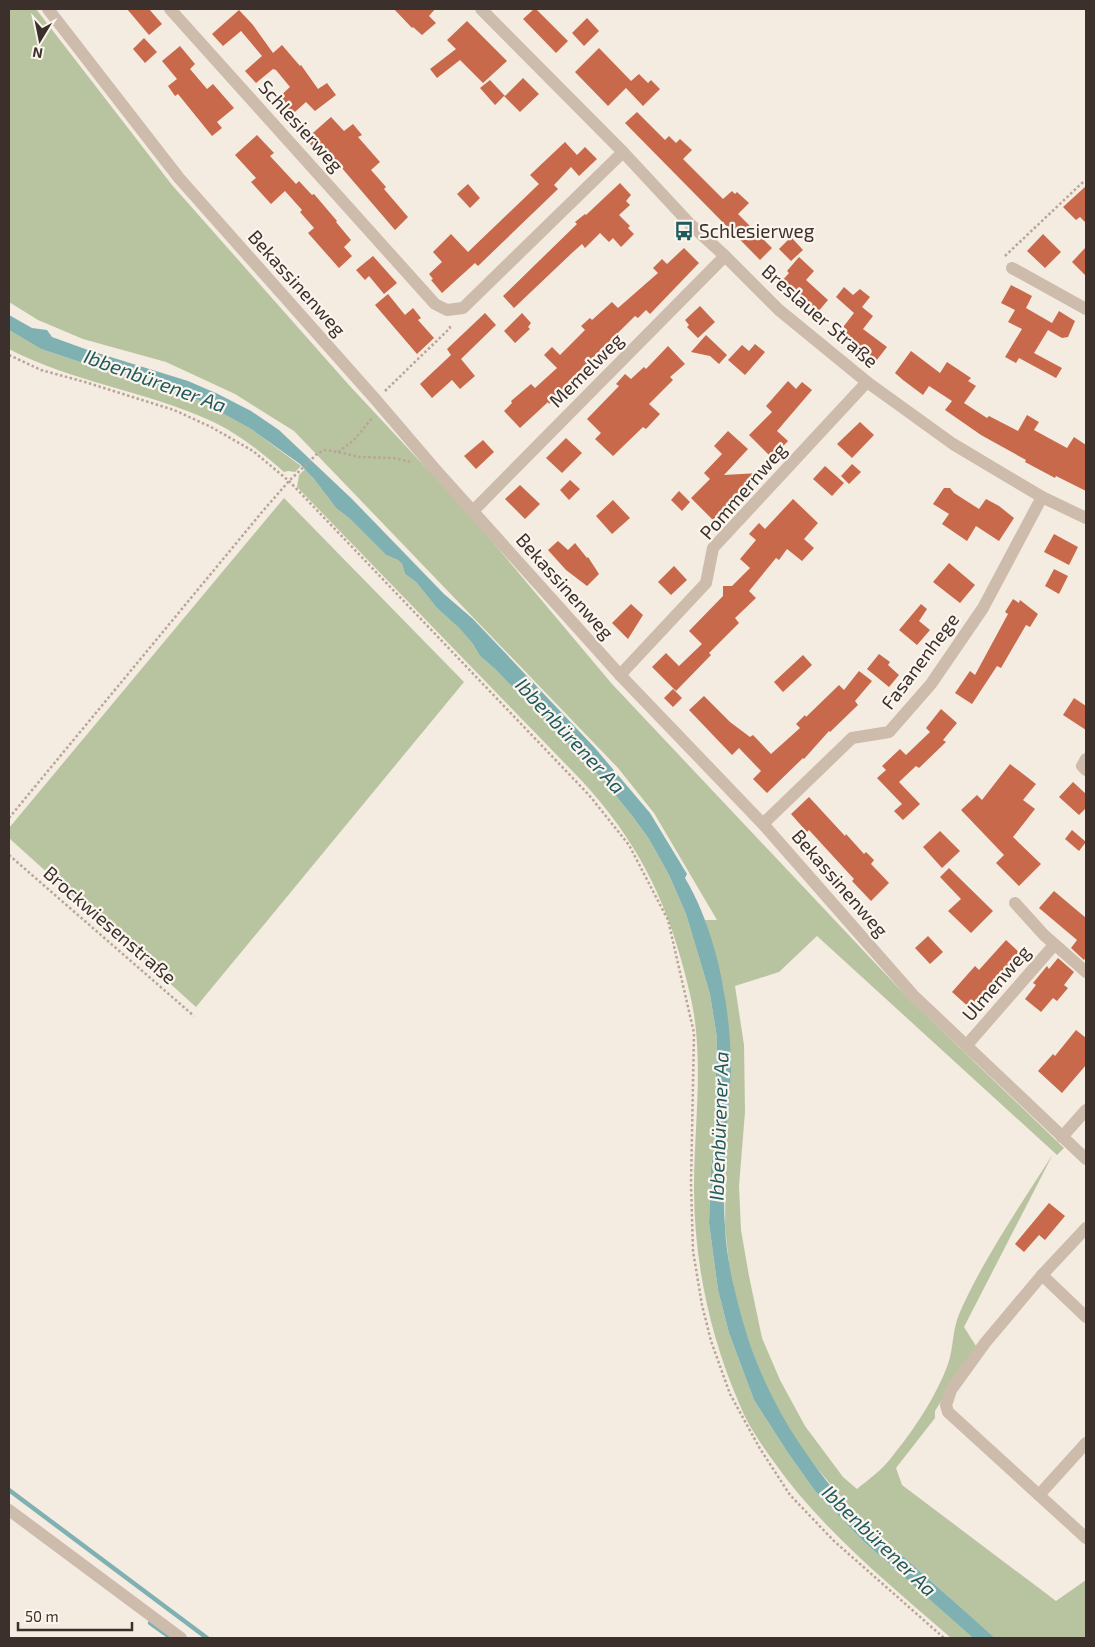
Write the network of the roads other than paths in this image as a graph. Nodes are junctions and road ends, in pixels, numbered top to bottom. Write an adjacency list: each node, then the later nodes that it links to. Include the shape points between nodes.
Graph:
1 (48, 9): 10 (street, Bekassinenweg, via 180,178)
2 (170, 9): 4 (street, Schlesierweg, via 435,304 448,310 463,308)
3 (481, 9): 4 (street, Breslauer Straße)
4 (623, 152): 5 (street, Breslauer Straße, via 690,224)
5 (725, 256): 8 (street, Breslauer Straße, via 779,310); 10 (street, Memelweg)
6 (1012, 268): 7 (street)
7 (1086, 309)
8 (867, 382): 9 (street, Breslauer Straße, via 953,444); 12 (street, Pommernweg, via 712,548 706,583)
9 (1042, 497): 11 (street, Breslauer Straße); 15 (street, Fasanenhege, via 982,608 931,684 889,732 852,738)
10 (473, 511): 12 (street, Bekassinenweg)
11 (1086, 518)
12 (620, 675): 15 (street, Bekassinenweg)
13 (1086, 760): 14 (street, via 1082,766)
14 (1086, 770)
15 (763, 824): 19 (street, Bekassinenweg, via 913,995)
16 (1016, 903): 17 (street, Ulmenweg)
17 (1054, 945): 18 (street, Ulmenweg); 19 (street, Ulmenweg)
18 (1086, 972)
19 (966, 1046): 21 (street, Bekassinenweg)
20 (1086, 1110): 21 (street)
21 (1062, 1137): 22 (street, Bekassinenweg)
22 (1086, 1159)
23 (1086, 1228): 24 (street)
24 (1042, 1275): 25 (street); 27 (street, via 984,1343 951,1390 946,1405 948,1412)
25 (1086, 1317)
26 (1086, 1443): 27 (street)
27 (1039, 1495): 29 (street)
28 (9, 1510): 30 (street)
29 (1086, 1538)
30 (181, 1638)

